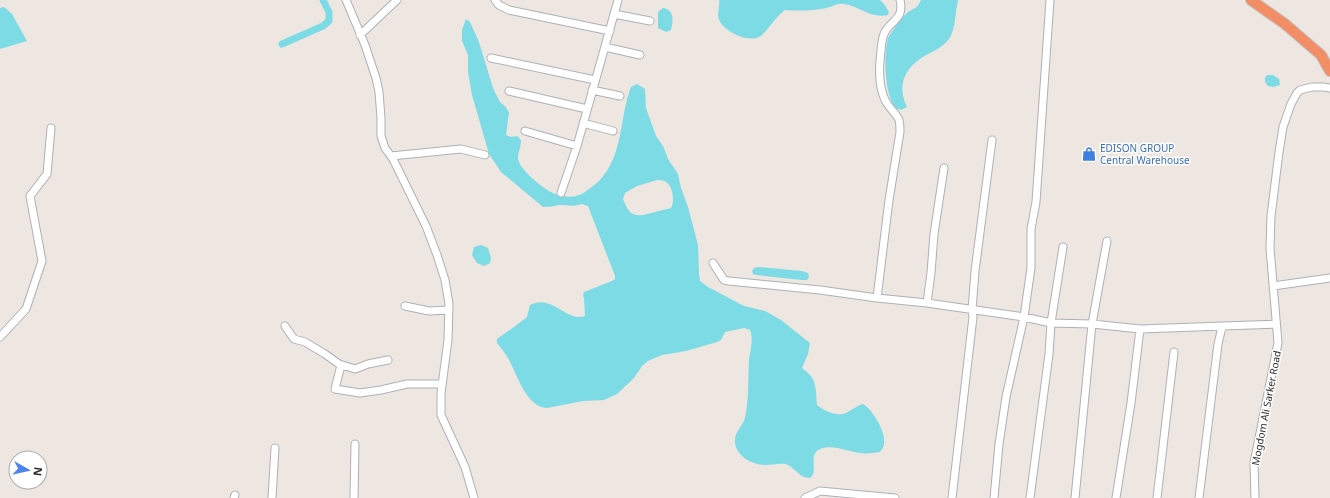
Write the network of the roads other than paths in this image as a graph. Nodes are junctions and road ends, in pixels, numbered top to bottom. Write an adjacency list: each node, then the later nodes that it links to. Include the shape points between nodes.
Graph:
1 (346, 0): 11 (street)
2 (397, 0): 11 (street)
3 (495, 0): 10 (street, via 508,10)
4 (618, 0): 8 (street)
5 (900, 0): 39 (street, via 901,12 885,32 882,41 880,64 884,97 900,121 900,132)
6 (1050, 0): 44 (street, via 1036,202 1031,229 1031,268)
7 (1251, 0): 14 (highway, via 1285,24)
8 (614, 14): 9 (street); 10 (street)
9 (650, 21)
10 (610, 31): 12 (street)
11 (360, 35): 31 (street, via 379,92 380,136)
12 (605, 47): 13 (street); 18 (street)
13 (640, 55)
14 (1321, 55): 16 (highway); 17 (highway)
15 (491, 58): 18 (street)
16 (1330, 63)
17 (1330, 71)
18 (595, 80): 20 (street)
19 (1330, 88): 38 (street, Mogdom Ali Sarker Road, via 1312,87 1300,90 1291,104 1283,127 1272,216)
20 (592, 90): 22 (street); 23 (street)
21 (509, 91): 23 (street)
22 (620, 96)
23 (587, 110): 24 (street)
24 (583, 124): 27 (street); 29 (street)
25 (51, 128): 51 (street, via 47,174 30,196 42,261 26,309)
26 (524, 131): 29 (street)
27 (613, 131)
28 (992, 140): 43 (street)
29 (577, 146): 33 (street)
30 (485, 155): 31 (street, via 461,149)
31 (391, 156): 42 (street, via 432,240 445,280)
32 (944, 168): 40 (street)
33 (561, 193)
34 (1107, 241): 46 (street)
35 (1063, 247): 45 (street)
36 (713, 263): 39 (street, via 724,280)
37 (1330, 278): 38 (street)
38 (1272, 286): 47 (street, Mogdom Ali Sarker Road)
39 (877, 298): 40 (street)
40 (926, 303): 43 (street)
41 (405, 306): 42 (street, via 429,311)
42 (449, 310): 55 (street)
43 (972, 310): 44 (street); 63 (street, via 969,360)
44 (1024, 317): 45 (street); 64 (street, via 1006,397)
45 (1051, 323): 46 (street); 65 (street)
46 (1092, 324): 50 (street); 66 (street)
47 (1276, 324): 49 (street); 70 (street, Mogdom Ali Sarker Road, via 1278,343 1254,463)
48 (285, 326): 54 (street, via 294,339 306,342)
49 (1222, 327): 50 (street); 69 (street)
50 (1140, 329): 67 (street)
51 (0, 336)
52 (1174, 352): 68 (street)
53 (388, 360): 54 (street, via 355,369)
54 (341, 365): 55 (street, via 335,389 360,393 407,384)
55 (442, 384): 60 (street, via 441,415 465,467)
56 (355, 444): 59 (street)
57 (275, 448): 58 (street)
58 (272, 498)
59 (354, 498)
60 (474, 498)
61 (805, 498): 62 (street, via 820,490)
62 (895, 498)
63 (952, 498)
64 (994, 498)
65 (1030, 498)
66 (1075, 498)
67 (1116, 498)
68 (1157, 498)
69 (1199, 498)
70 (1255, 498)

